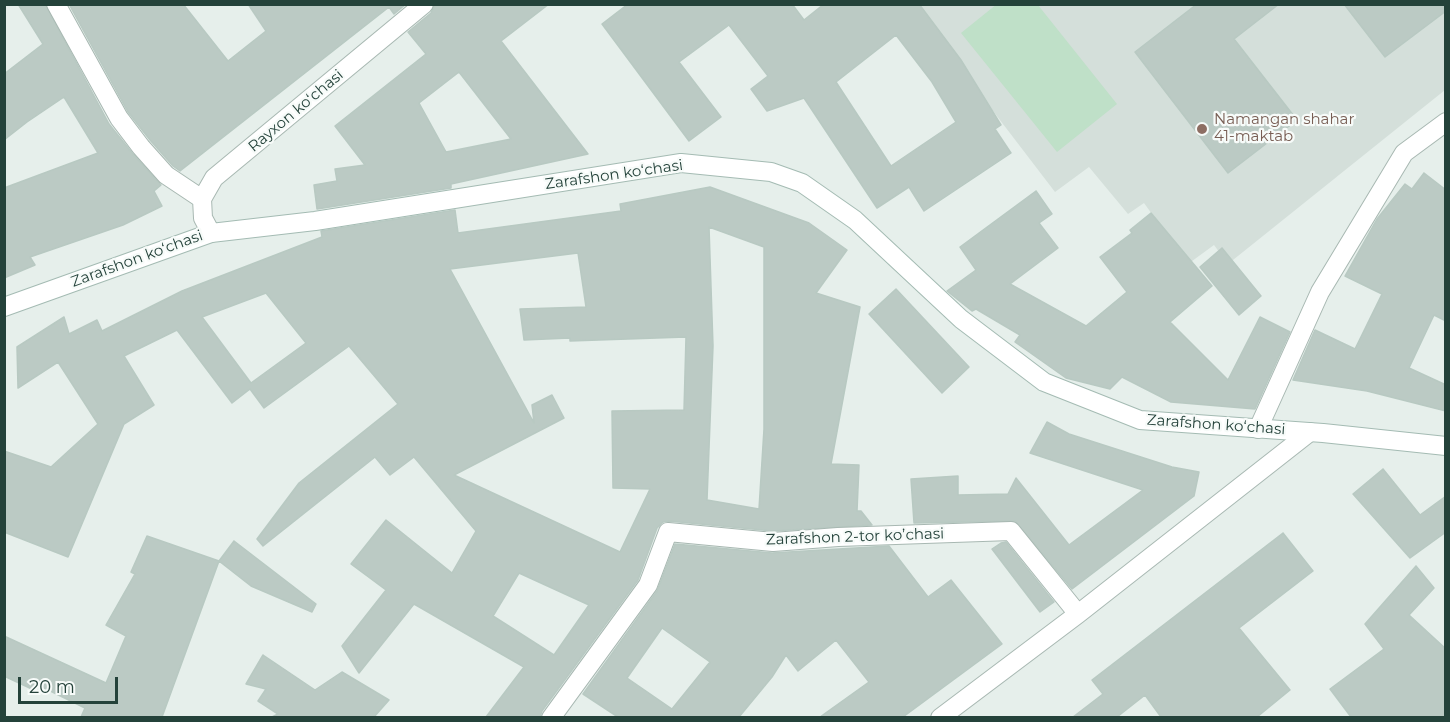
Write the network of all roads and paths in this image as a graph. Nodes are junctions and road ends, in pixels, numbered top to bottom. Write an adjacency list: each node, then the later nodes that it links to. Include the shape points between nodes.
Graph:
1 (56, 4): 4 (street, via 118,118 166,175)
2 (424, 4): 4 (street, Rayxon koʻchasi, via 214,178)
3 (1446, 122): 7 (street, via 1404,153 1320,292)
4 (202, 199): 5 (street, via 202,218)
5 (211, 232): 6 (street, Zarafshon koʻchasi); 7 (street, Zarafshon koʻchasi, via 315,221 681,163 771,172 802,183 855,220 961,319 1044,382 1140,420)
6 (4, 307)
7 (1258, 429): 8 (street, Zarafshon koʻchasi)
8 (1310, 432): 9 (street, Zarafshon koʻchasi); 10 (street)
9 (1446, 446)
10 (1078, 614): 11 (street, Zarafshon 2-tor koʼchasi, via 1011,531 772,542 668,532 648,585); 12 (street)
11 (551, 717)
12 (940, 717)

